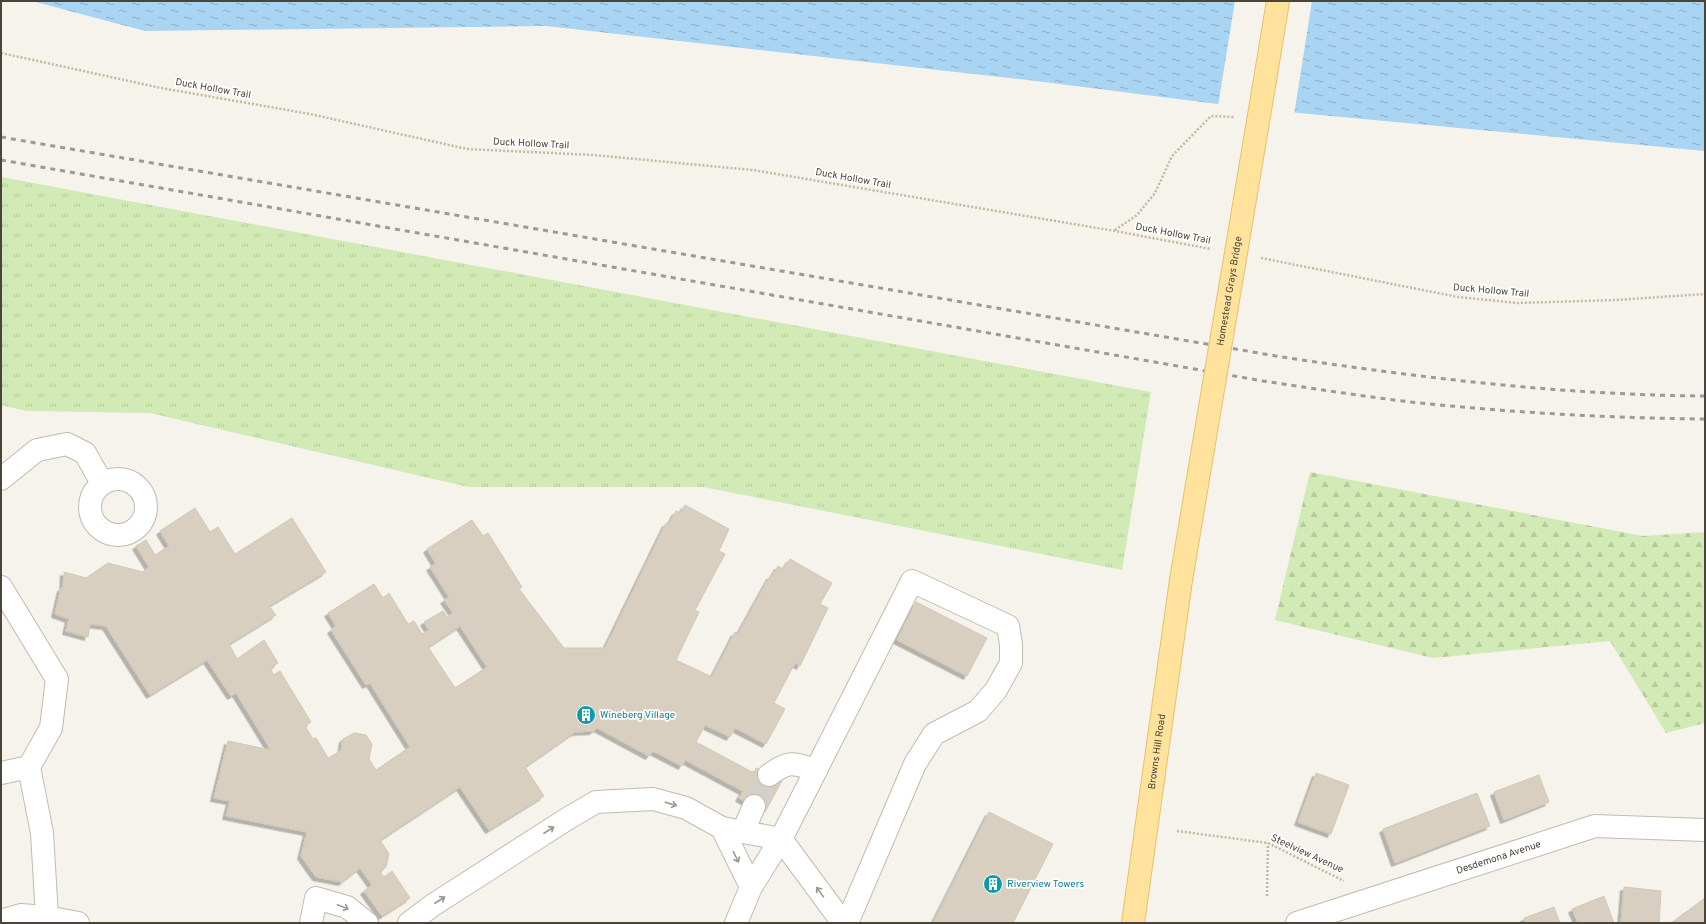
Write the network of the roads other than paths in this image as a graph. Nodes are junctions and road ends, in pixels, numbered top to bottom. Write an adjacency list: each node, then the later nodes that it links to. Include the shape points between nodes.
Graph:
1 (1278, 1): 4 (main road, Homestead Grays Bridge, bridge)
2 (1, 480): 3 (street, via 38,450 67,444 85,453)
3 (102, 483)
4 (1181, 580): 25 (main road, Browns Hill Road)
5 (1, 587): 6 (street, via 57,679 51,728)
6 (29, 768): 8 (street); 16 (street, via 42,833)
7 (816, 770): 9 (street, via 793,763 783,765); 14 (street); 24 (street, via 912,581 1008,626 1011,663 996,690 978,711 934,734 915,764)
8 (1, 773)
9 (769, 775)
10 (754, 806): 13 (street)
11 (722, 828): 13 (street); 15 (street, one-way to 15); 21 (street, one-way to 11, via 513,853 596,802 653,799 686,808)
12 (1705, 830): 26 (street, Desdemona Avenue, via 1595,826)
13 (743, 832): 14 (street)
14 (781, 839): 15 (street); 23 (street, one-way to 14)
15 (751, 887): 22 (street)
16 (47, 917): 17 (street, via 21,915); 18 (street)
17 (1, 921)
18 (78, 923)
19 (311, 923): 20 (street, one-way to 20, via 316,898 347,908)
20 (367, 923)
21 (409, 923)
22 (736, 923)
23 (843, 923)
24 (847, 923)
25 (1132, 923)
26 (1297, 923)

